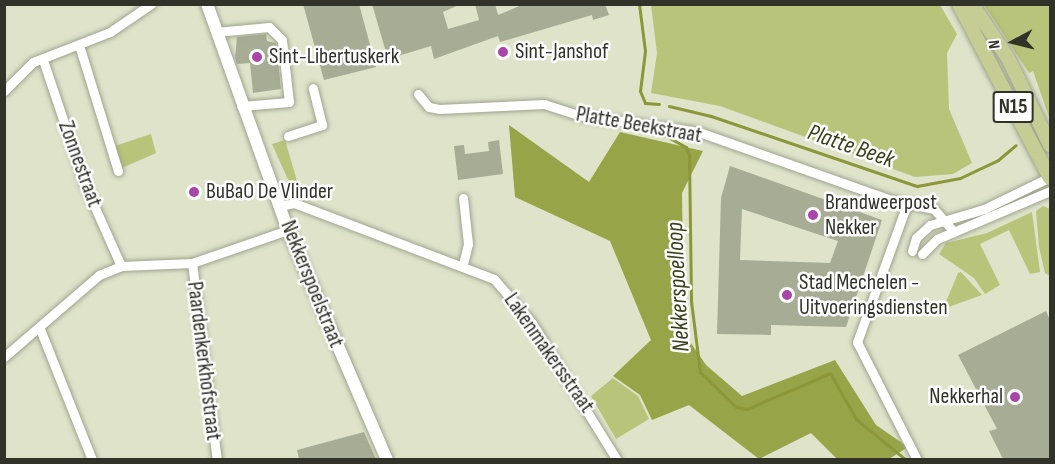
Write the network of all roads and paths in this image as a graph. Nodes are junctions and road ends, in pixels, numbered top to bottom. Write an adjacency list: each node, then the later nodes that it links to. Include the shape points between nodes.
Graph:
1 (151, 4): 6 (street, via 110,32)
2 (207, 4): 5 (main road, Nekkerspoelstraat)
3 (959, 4): 15 (main road, N15)
4 (972, 4): 13 (main road, N15, via 1008,58)
5 (216, 32): 11 (main road, Nekkerspoelstraat); 11 (street, via 268,27 282,40 289,102)
6 (79, 45): 7 (street); 14 (street)
7 (43, 60): 9 (street, via 33,62); 24 (street, Zonnestraat, via 85,185)
8 (313, 88): 12 (street, via 322,125)
9 (4, 91)
10 (418, 94): 17 (street, Platte Beekstraat, via 429,107 439,110 544,104 577,115 699,132)
11 (240, 106): 18 (main road, Nekkerspoelstraat)
12 (288, 136)
13 (1050, 144)
14 (118, 171)
15 (1050, 182): 19 (street); 21 (street)
16 (462, 198): 23 (street, via 468,244)
17 (907, 204): 19 (street, Platte Beekstraat, via 934,209); 31 (street, via 857,342)
18 (280, 206): 20 (main road, Nekkerspoelstraat); 23 (street, Lakenmakersstraat, via 294,203)
19 (944, 222): 21 (street, Platte Beekstraat); 21 (street, via 922,231 917,253)
20 (288, 230): 22 (street); 29 (main road, Nekkerspoelstraat)
21 (954, 232)
22 (192, 263): 24 (street); 28 (street, Paardenkerkhofstraat)
23 (463, 264): 30 (street, Lakenmakersstraat, via 494,279 520,308 577,388)
24 (121, 266): 25 (street, via 99,275)
25 (40, 329): 26 (street); 27 (street)
26 (4, 357)
27 (92, 459)
28 (217, 459)
29 (387, 459)
30 (617, 459)
31 (917, 459)

